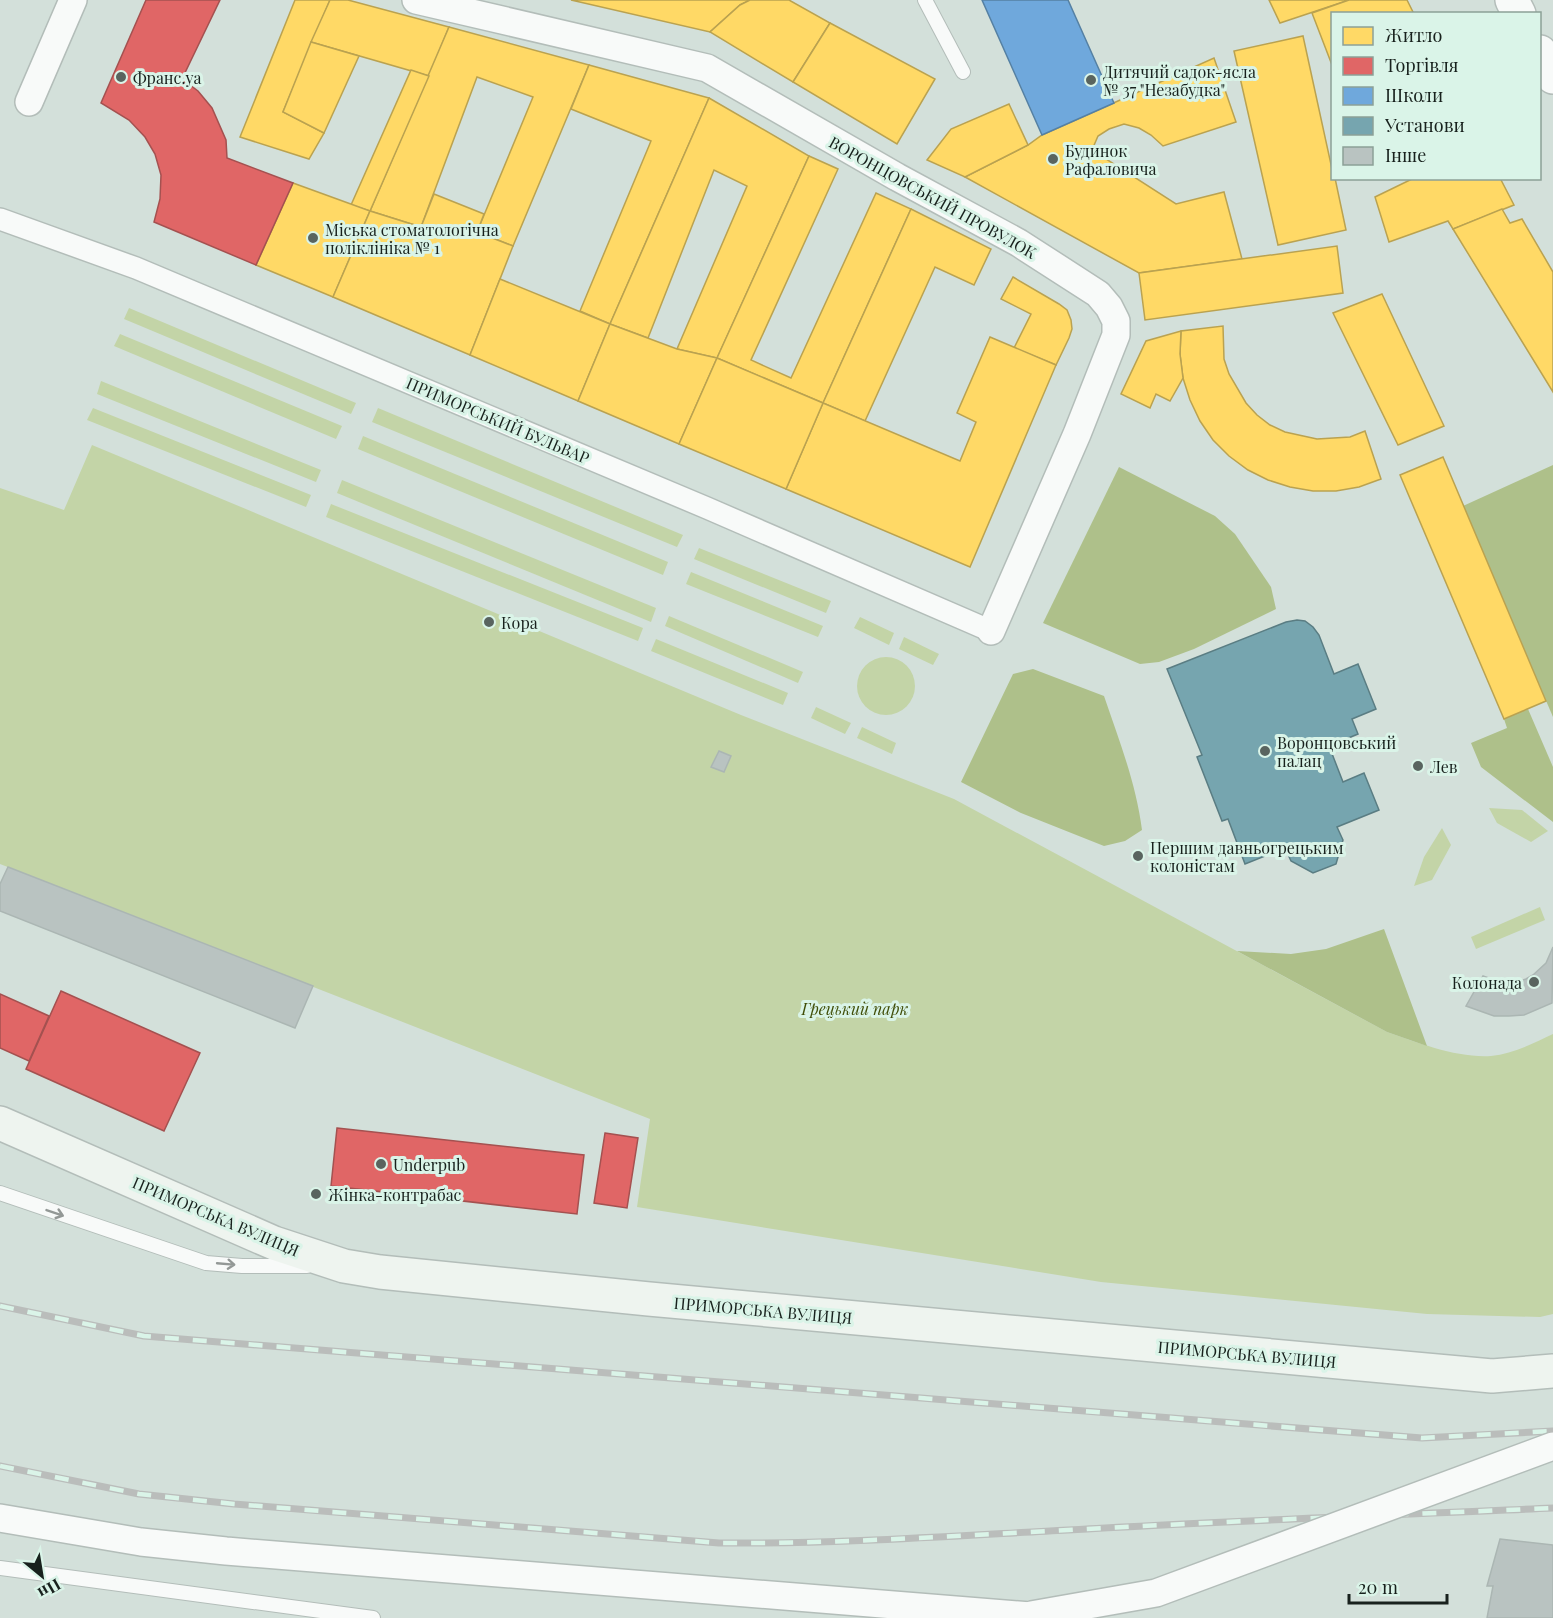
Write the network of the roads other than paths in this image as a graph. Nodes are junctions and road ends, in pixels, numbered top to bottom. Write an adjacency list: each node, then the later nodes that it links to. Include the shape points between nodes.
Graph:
1 (73, 0): 7 (street)
2 (416, 0): 9 (street, ВОРОНЦОВСЬКИЙ ПРОВУЛОК, via 706,68 1019,243 1098,294 1116,321 1116,335)
3 (925, 0): 5 (lane)
4 (1541, 56): 6 (street)
5 (963, 72)
6 (1553, 77)
7 (29, 102)
8 (0, 219): 9 (street, ПРИМОРСЬКИЙ БУЛЬВАР, via 147,273)
9 (992, 631)
10 (0, 1123): 12 (main road, ПРИМОРСЬКА ВУЛИЦЯ, via 274,1243)
11 (0, 1193): 12 (lane, one-way to 12, via 206,1263)
12 (344, 1266): 13 (main road, ПРИМОРСЬКА ВУЛИЦЯ, via 425,1278 1492,1376)
13 (1553, 1371)
14 (1553, 1446): 17 (street, bridge, via 1156,1593)
15 (0, 1518): 17 (street, via 141,1542 226,1551)
16 (0, 1568): 18 (lane)
17 (1031, 1615): 19 (street, bridge)
18 (373, 1618)
19 (1059, 1618)

